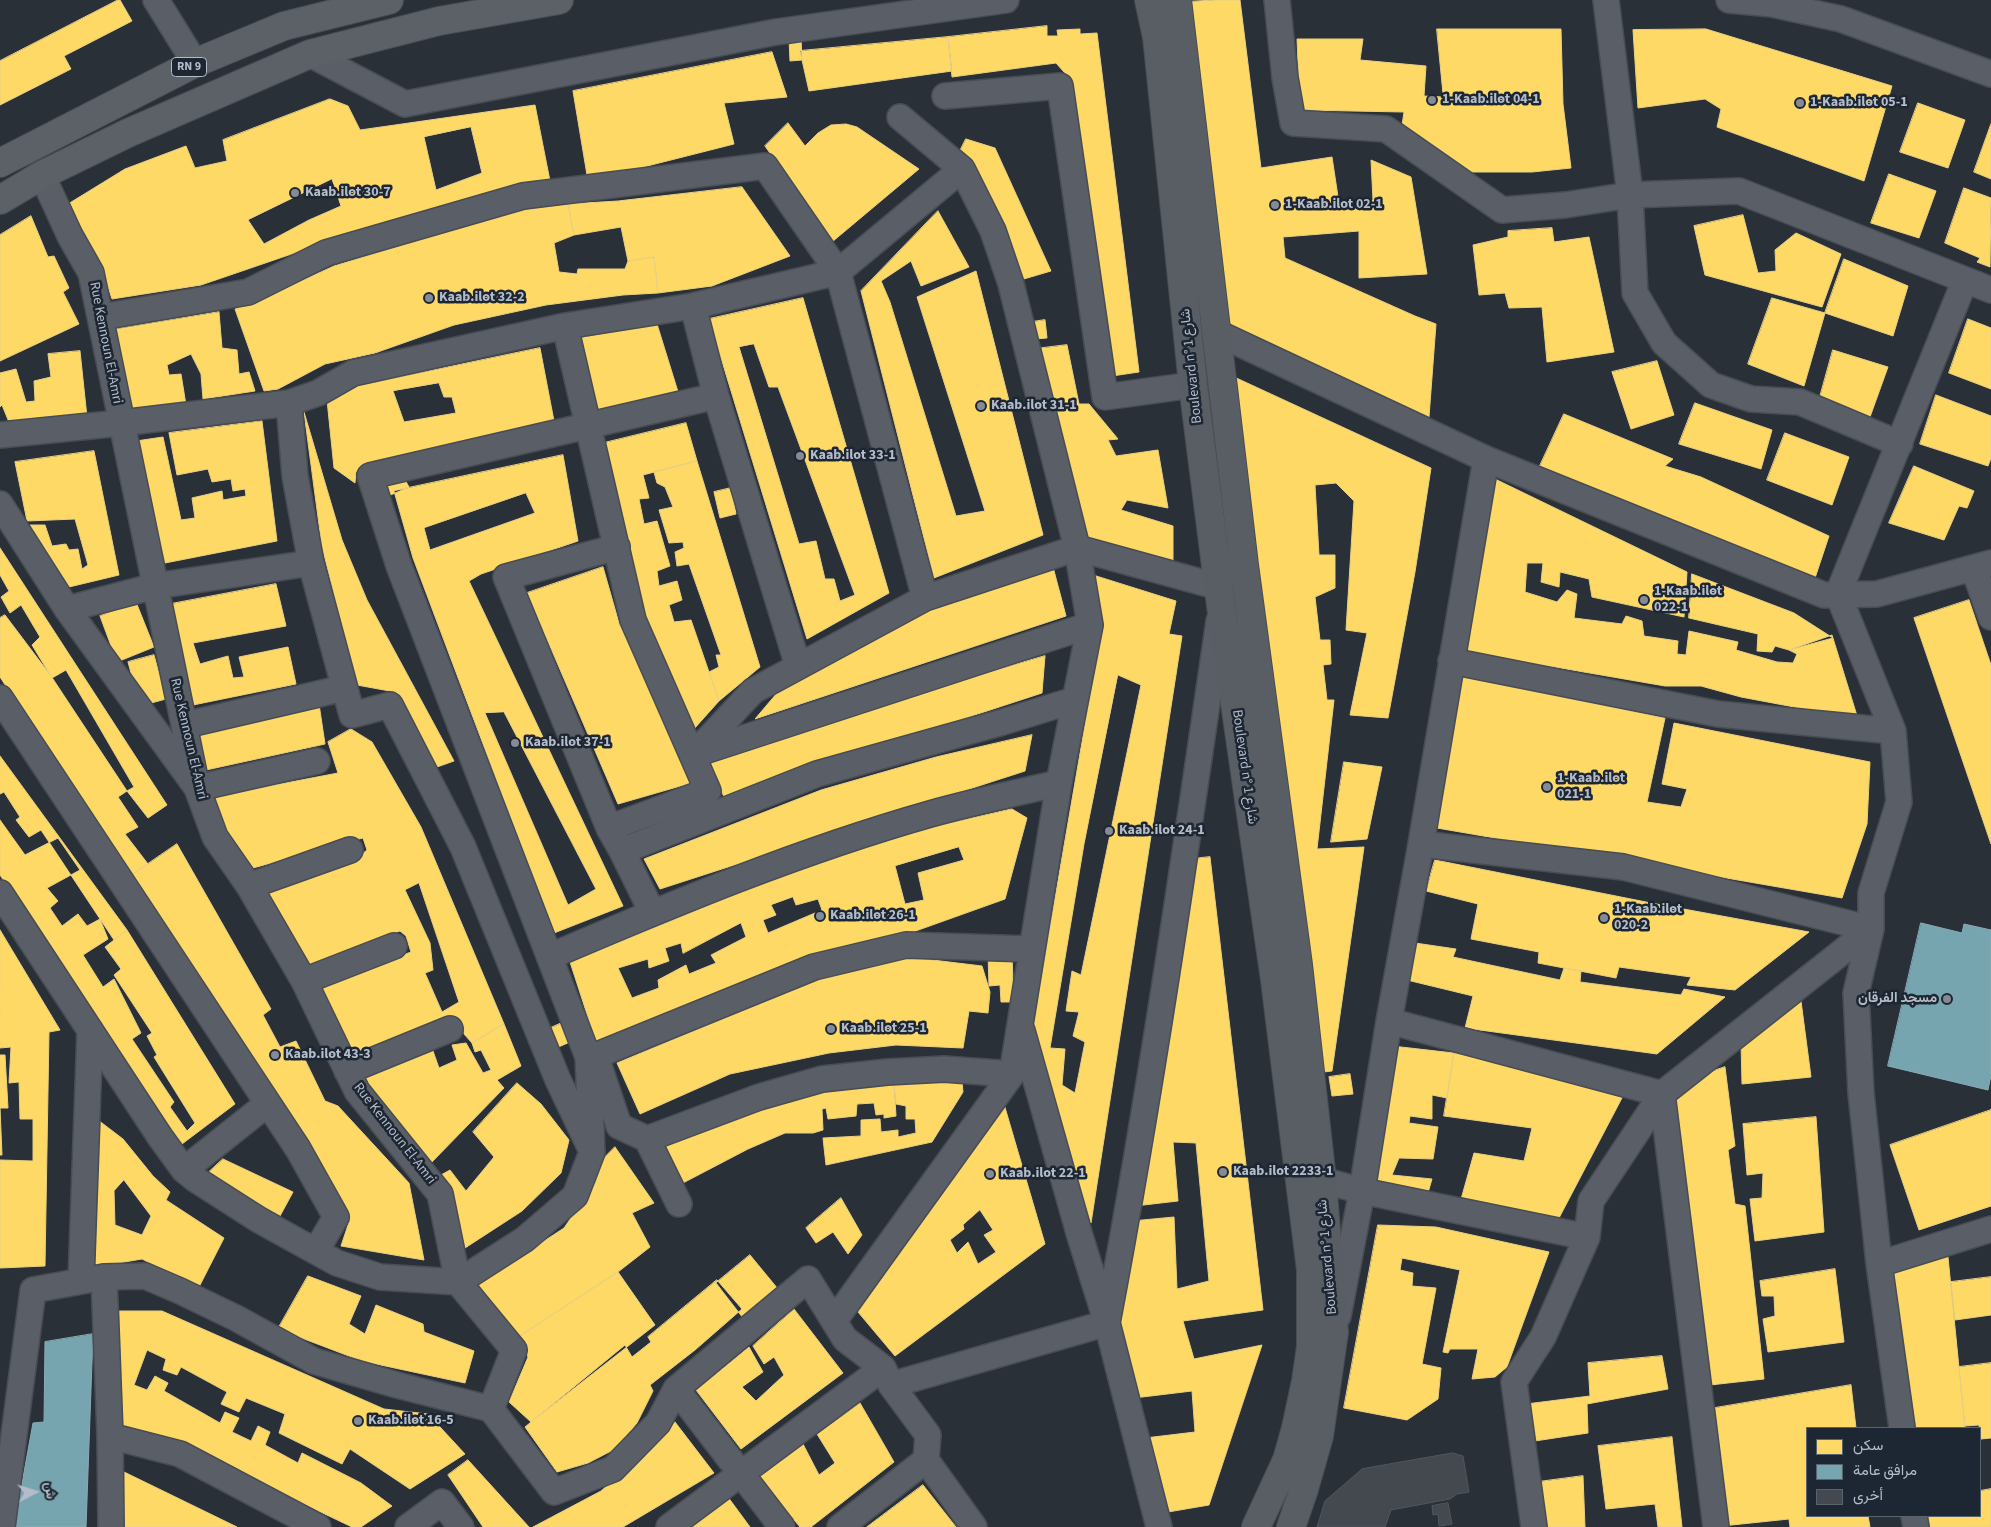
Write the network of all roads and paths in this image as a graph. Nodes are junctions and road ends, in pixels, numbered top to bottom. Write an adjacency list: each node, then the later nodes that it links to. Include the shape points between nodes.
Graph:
1 (156, 0): 11 (street)
2 (389, 0): 11 (main road, RN 9, via 284,26)
3 (559, 0): 10 (main road, via 439,21)
4 (1006, 0): 10 (street, via 776,32 405,104)
5 (1149, 0): 27 (main road, Boulevard n° شارع 1, via 1157,37)
6 (1177, 0): 26 (main road, Boulevard n° شارع 1)
7 (1277, 0): 18 (street, via 1293,123 1386,128 1502,210)
8 (1606, 0): 18 (street)
9 (1729, 0): 12 (street, via 1772,4 1841,19)
10 (310, 54): 17 (main road, via 128,133)
11 (195, 63): 15 (main road, RN 9)
12 (1991, 74)
13 (945, 96): 27 (street, via 1060,86 1105,397)
14 (900, 117): 16 (street)
15 (0, 162)
16 (962, 169): 20 (street); 37 (street, via 993,231 1011,284)
17 (42, 175): 19 (main road); 24 (street, Rue Kennoun El-Amri, via 91,273)
18 (1630, 196): 21 (street, via 1739,191); 33 (street, via 1635,292 1664,343 1710,386 1750,400 1800,402)
19 (0, 200)
20 (838, 272): 23 (street); 24 (street, via 765,166 523,196 326,253 248,292); 43 (street)
21 (1965, 280): 22 (street); 33 (street)
22 (1991, 290)
23 (692, 306): 25 (street); 28 (street)
24 (102, 317): 30 (street, Rue Kennoun El-Amri)
25 (565, 326): 29 (street, via 353,373); 31 (street)
26 (1216, 332): 34 (street); 82 (main road, Boulevard n° شارع 1, via 1298,964)
27 (1193, 385): 42 (main road, Boulevard n° شارع 1)
28 (716, 396): 31 (street); 48 (street)
29 (289, 403): 30 (street); 38 (street, via 295,476)
30 (121, 423): 32 (street); 40 (street, Rue Kennoun El-Amri)
31 (588, 425): 36 (street); 68 (street, via 370,476 403,575)
32 (0, 435)
33 (1900, 444): 41 (street)
34 (1486, 459): 41 (street, via 1824,596); 47 (street)
35 (0, 504): 44 (street)
36 (616, 547): 54 (street, via 634,620); 58 (street, via 506,578)
37 (1077, 548): 42 (street); 43 (street); 46 (street)
38 (311, 562): 40 (street); 49 (street)
39 (1982, 566): 41 (street, via 1877,594); 45 (street)
40 (155, 586): 44 (street); 52 (street, Rue Kennoun El-Amri)
41 (1838, 594): 53 (street)
42 (1220, 596): 92 (street, via 1180,894); 111 (main road, Boulevard n° شارع 1, via 1275,980 1312,1297 1311,1347 1296,1428 1280,1478)
43 (925, 598): 48 (street)
44 (68, 609): 57 (street)
45 (1991, 617)
46 (1090, 625): 51 (street); 54 (street)
47 (1451, 660): 53 (street, via 1718,714); 59 (street)
48 (798, 666): 54 (street, via 753,691)
49 (344, 688): 52 (street); 80 (street, via 352,715 390,705 463,848 558,1080)
50 (0, 698): 78 (street)
51 (1074, 700): 56 (street); 61 (street, via 817,774)
52 (184, 725): 57 (street, Rue Kennoun El-Amri)
53 (1893, 731): 65 (street, via 1899,802 1871,893)
54 (693, 755): 58 (street, via 708,791)
55 (317, 761): 57 (street)
56 (1059, 783): 64 (street, via 930,814 827,847); 67 (street)
57 (197, 788): 62 (street, Rue Kennoun El-Amri, via 215,837)
58 (609, 828): 61 (street)
59 (1421, 844): 65 (street, via 1623,867); 70 (street)
60 (350, 850): 62 (street)
61 (622, 851): 64 (street)
62 (249, 886): 69 (street, Rue Kennoun El-Amri)
63 (0, 893): 73 (street)
64 (652, 912): 68 (street)
65 (1871, 929): 77 (street); 88 (street, via 1856,994 1860,1092)
66 (394, 946): 69 (street)
67 (1031, 949): 71 (street); 74 (street, via 906,945 814,966)
68 (551, 956): 74 (street)
69 (304, 981): 75 (street, Rue Kennoun El-Amri)
70 (1389, 1021): 77 (street); 83 (street)
71 (1020, 1024): 76 (street); 92 (street)
72 (450, 1029): 75 (street)
73 (90, 1030): 81 (street); 89 (street)
74 (592, 1056): 79 (street, via 619,1126); 80 (street)
75 (347, 1071): 90 (street, Rue Kennoun El-Amri, via 357,1091 440,1194)
76 (1012, 1074): 79 (street, via 944,1069 822,1079 759,1097); 91 (street)
77 (1662, 1094): 86 (street, via 1591,1201); 114 (street)
78 (267, 1104): 81 (street); 87 (street, via 298,1149 336,1217)
79 (647, 1138): 84 (street)
80 (592, 1152): 90 (street, via 575,1196 525,1240)
81 (184, 1170): 87 (street, via 259,1220)
82 (1322, 1180): 83 (street); 93 (main road, Boulevard n° شارع 1)
83 (1362, 1191): 86 (street); 93 (street)
84 (679, 1204)
85 (1991, 1229): 88 (street)
86 (1587, 1238): 113 (street, via 1543,1337 1514,1382)
87 (316, 1252): 90 (street, via 337,1263 380,1277)
88 (1879, 1264): 97 (street)
89 (92, 1279): 96 (street, via 145,1276 236,1318 314,1361); 98 (street); 101 (street, via 33,1290)
90 (458, 1282): 96 (street, via 514,1350)
91 (834, 1320): 94 (street, via 845,1339); 95 (street, via 808,1278)
92 (1107, 1322): 94 (street); 110 (street)
93 (1334, 1332): 112 (main road, Boulevard n° شارع 1, via 1319,1436)
94 (887, 1376): 99 (street, via 928,1435); 100 (street)
95 (676, 1389): 96 (street, via 658,1423 613,1469 554,1492); 100 (street)
96 (491, 1409)
97 (1902, 1427)
98 (110, 1436): 102 (street); 103 (street, via 180,1454)
99 (926, 1460): 108 (street); 109 (street)
100 (740, 1472): 106 (street); 107 (street)
101 (2, 1527)
102 (111, 1527)
103 (318, 1527)
104 (408, 1527): 105 (street, via 442,1502)
105 (461, 1527)
106 (669, 1527)
107 (782, 1527)
108 (840, 1527)
109 (974, 1527)
110 (1160, 1527)
111 (1256, 1527)
112 (1291, 1527)
113 (1534, 1527)
114 (1716, 1527)

